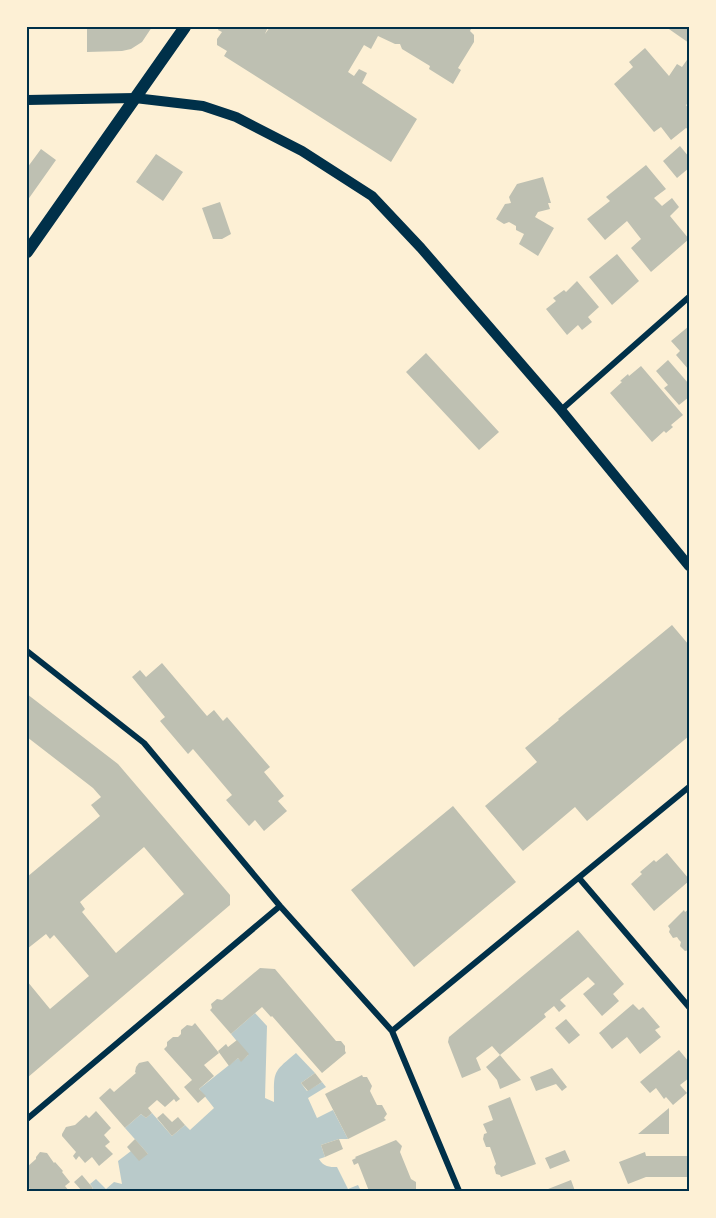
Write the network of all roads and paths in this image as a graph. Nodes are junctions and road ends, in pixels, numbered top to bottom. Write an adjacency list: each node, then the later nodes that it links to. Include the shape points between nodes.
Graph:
1 (185, 27): 2 (main road)
2 (135, 98): 3 (street); 4 (main road); 6 (street, via 203,106 236,117 302,151 372,196)
3 (27, 100)
4 (27, 252)
5 (689, 297): 6 (street)
6 (561, 410): 7 (street)
7 (689, 566)
8 (27, 651): 11 (street, via 144,743)
9 (689, 787): 10 (street)
10 (579, 878): 12 (street); 13 (street)
11 (280, 906): 13 (street); 14 (street)
12 (689, 1007)
13 (392, 1031): 15 (street)
14 (27, 1119)
15 (459, 1191)

